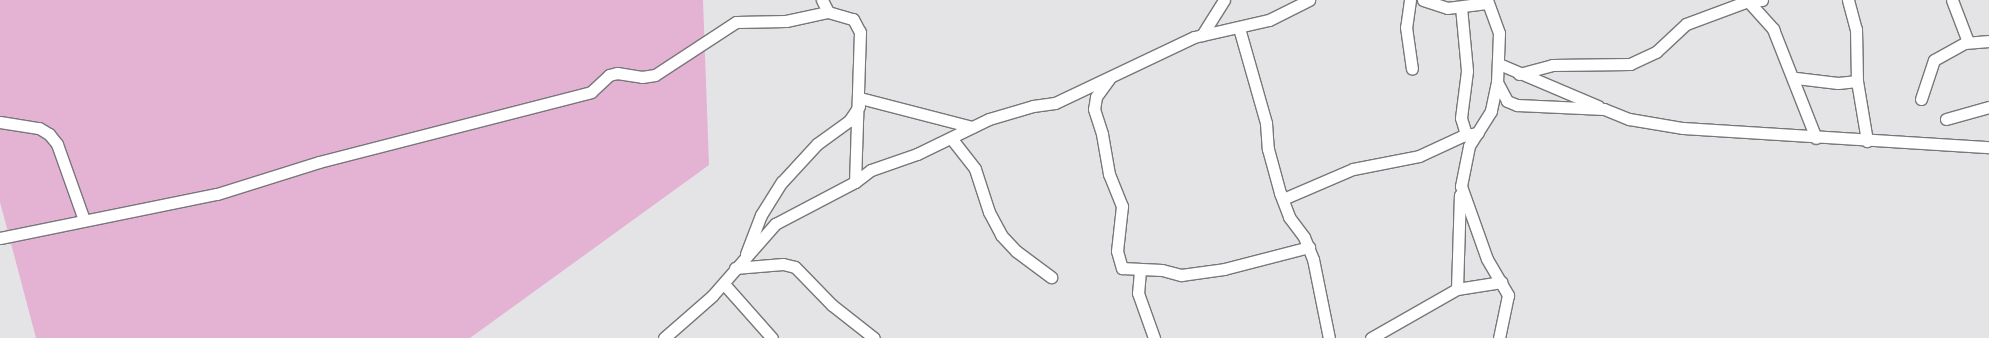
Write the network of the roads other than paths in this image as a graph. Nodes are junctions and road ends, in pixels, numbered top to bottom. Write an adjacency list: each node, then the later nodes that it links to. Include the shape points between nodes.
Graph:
1 (822, 0): 12 (street)
2 (1224, 0): 14 (street)
3 (1308, 0): 13 (street, via 1276,18)
4 (1410, 0): 18 (street, via 1406,27)
5 (1423, 0): 11 (street, via 1440,8)
6 (1762, 0): 10 (street)
7 (1848, 0): 23 (street, via 1856,29)
8 (1952, 0): 16 (street)
9 (1487, 1): 11 (street); 17 (street, via 1498,27)
10 (1748, 1): 19 (street, via 1686,24 1656,52 1630,64 1552,65); 36 (street, via 1773,29)
11 (1461, 5): 34 (street, via 1467,71 1461,118)
12 (828, 12): 25 (street, via 853,18 860,32); 42 (street, via 786,21 736,22 655,75 642,78 617,73 609,75 591,92 318,162 217,194)
13 (1239, 28): 14 (street, via 1213,31); 41 (street)
14 (1200, 37): 20 (street)
15 (1989, 41): 16 (street)
16 (1968, 42): 24 (street, via 1934,60)
17 (1499, 64): 19 (street); 22 (street)
18 (1412, 69)
19 (1518, 74): 28 (street, via 1570,91)
20 (1110, 77): 32 (street, via 1055,103 1013,111); 47 (street, via 1096,97 1094,109 1109,174 1122,206 1117,246 1120,265)
21 (1796, 78): 23 (street, via 1838,83)
22 (1497, 82): 26 (street); 29 (street)
23 (1858, 82): 37 (street)
24 (1921, 99)
25 (860, 101): 32 (street); 39 (street); 45 (street, via 849,121 817,144 782,182 761,216)
26 (1507, 101): 28 (street, via 1528,106); 29 (street)
27 (1989, 107): 30 (street)
28 (1604, 109): 36 (street, via 1629,119 1683,128)
29 (1491, 111): 33 (street)
30 (1946, 119)
31 (0, 122): 42 (street, via 39,128 50,134 57,144)
32 (972, 127): 35 (street)
33 (1478, 133): 34 (street); 40 (street, via 1465,158)
34 (1466, 134): 41 (street, via 1419,156 1353,169)
35 (951, 138): 39 (street, via 871,170); 48 (street, via 978,174 989,212 1001,235 1016,251)
36 (1816, 138): 37 (street)
37 (1867, 141): 38 (street)
38 (1989, 147)
39 (855, 182): 45 (street, via 775,224)
40 (1461, 186): 49 (street, via 1487,259); 51 (street)
41 (1283, 199): 44 (street, via 1288,217)
42 (84, 220): 43 (street)
43 (0, 238)
44 (1309, 247): 47 (street, via 1198,273 1181,275 1162,270); 56 (street)
45 (745, 257): 46 (street)
46 (735, 268): 50 (street); 54 (street, via 783,264 795,267 832,305)
47 (1140, 271): 55 (street, via 1138,293)
48 (1051, 277)
49 (1500, 282): 51 (street); 58 (street, via 1508,303)
50 (724, 284): 52 (street); 53 (street)
51 (1457, 289): 57 (street)
52 (664, 338)
53 (772, 338)
54 (874, 338)
55 (1154, 338)
56 (1329, 338)
57 (1371, 338)
58 (1499, 338)

